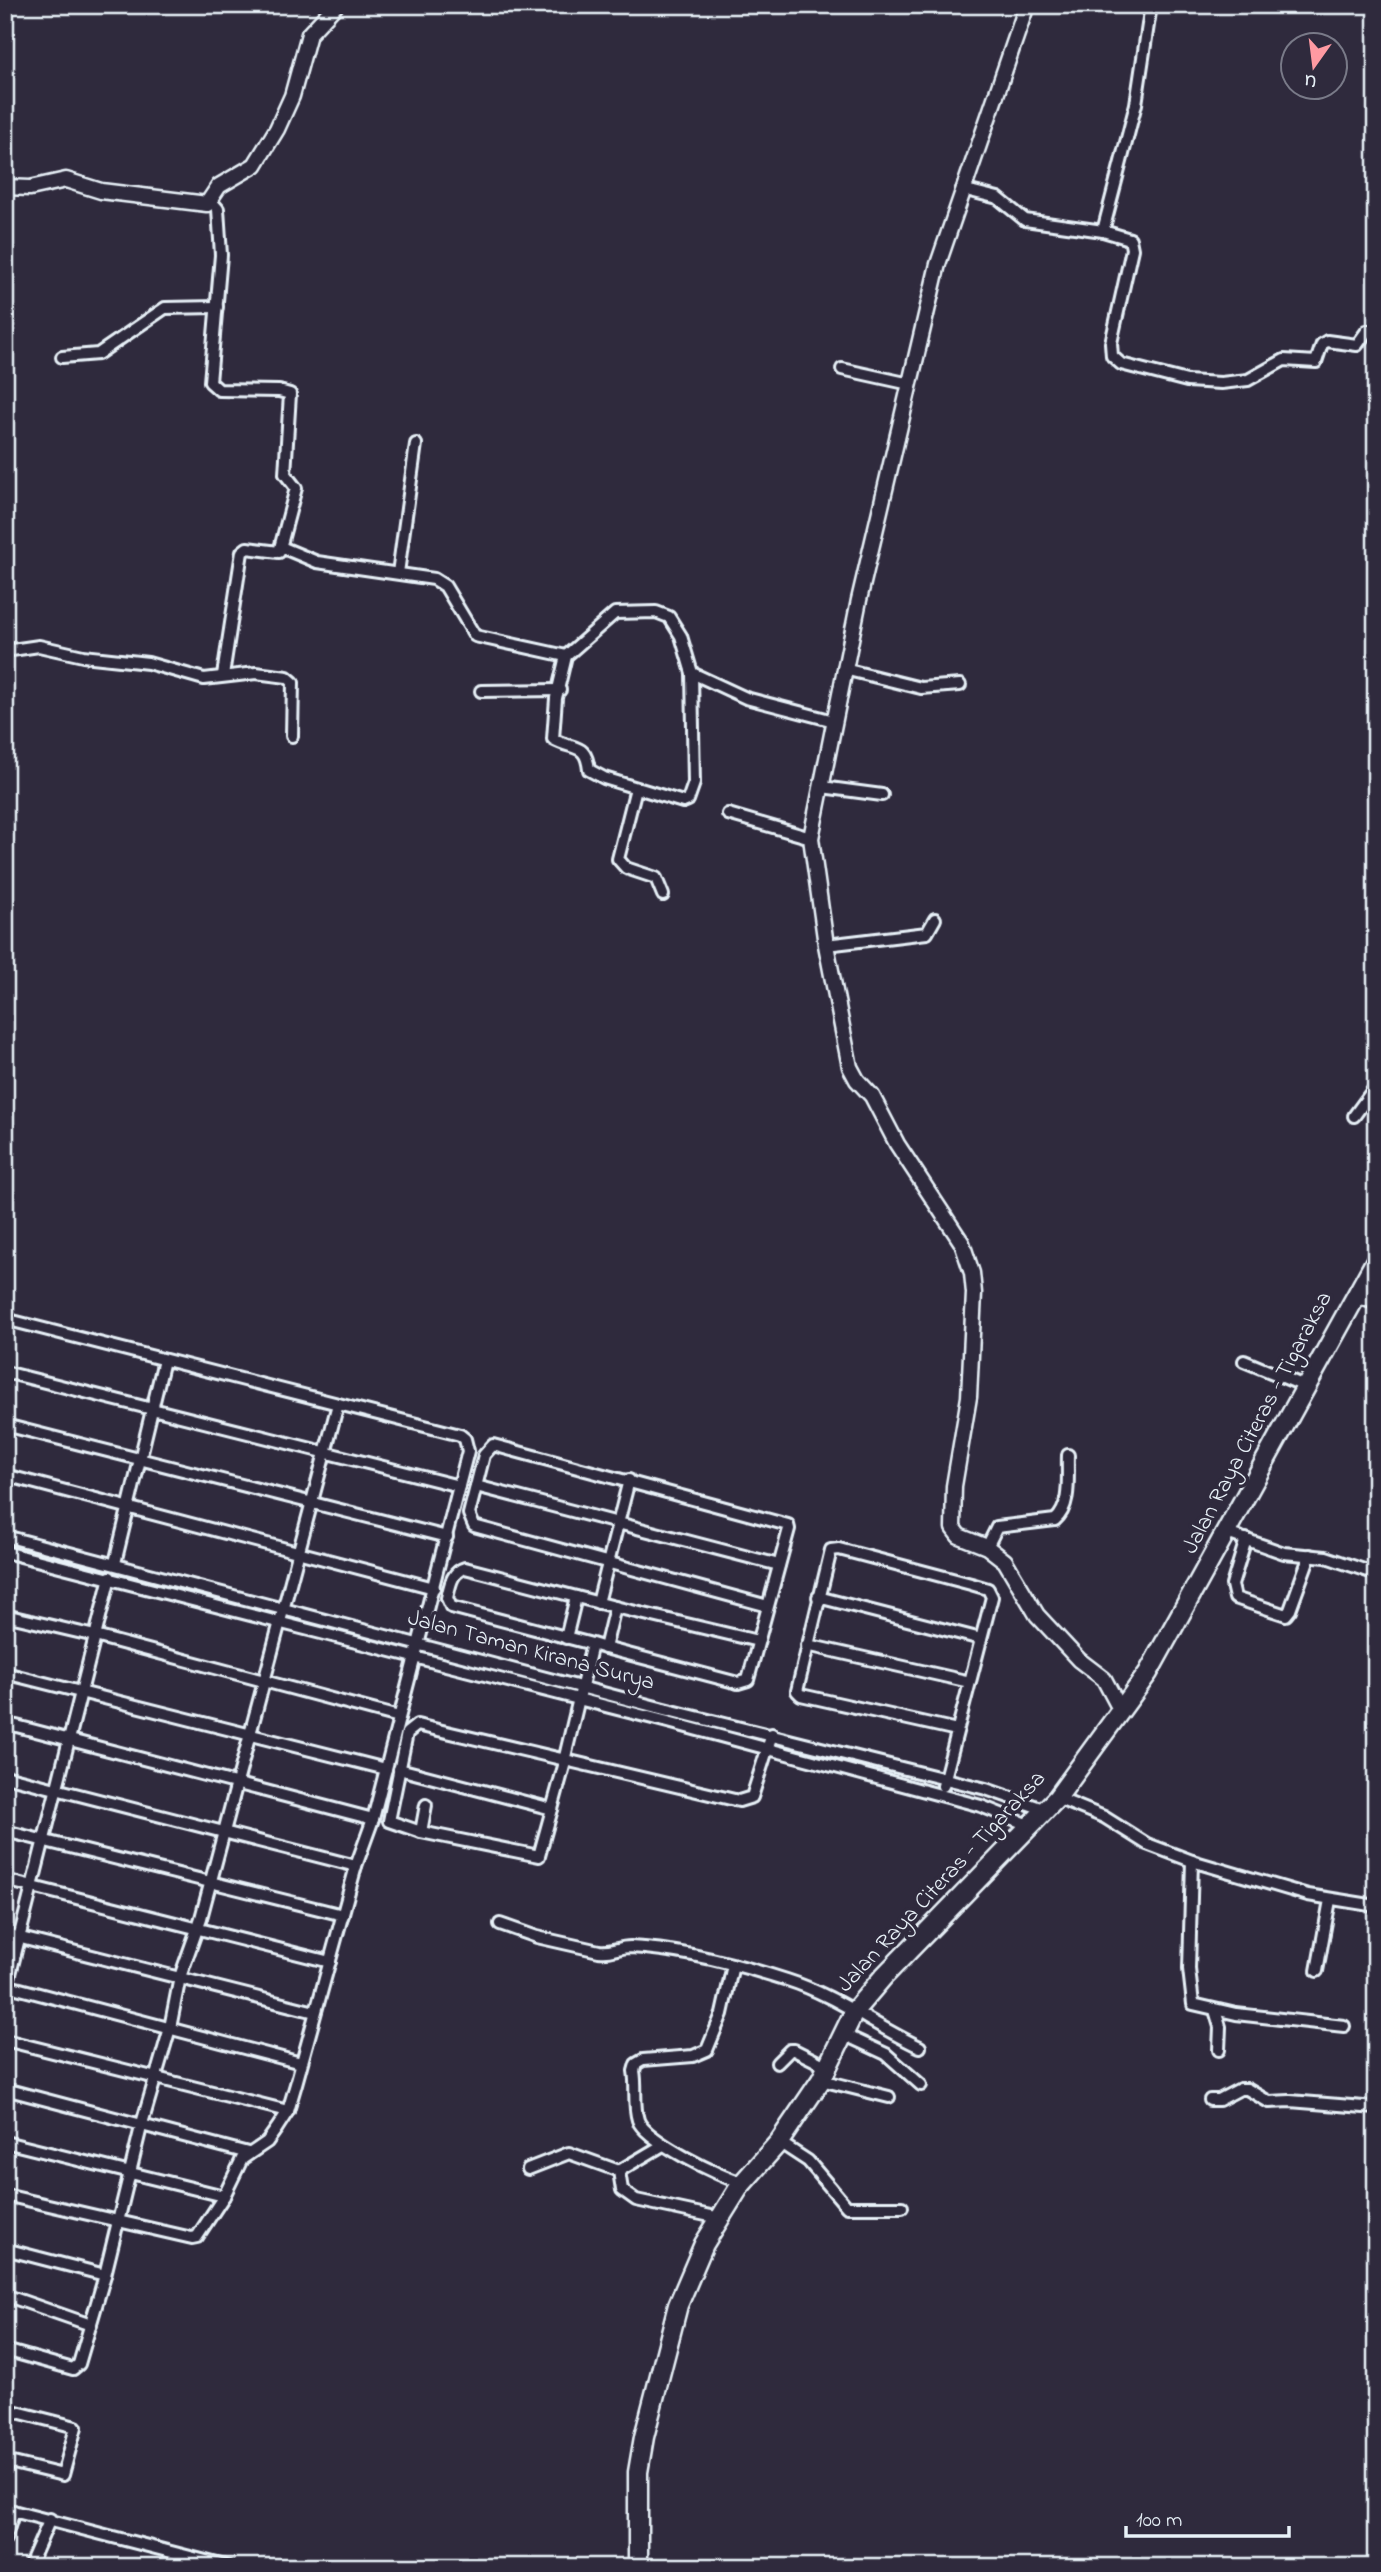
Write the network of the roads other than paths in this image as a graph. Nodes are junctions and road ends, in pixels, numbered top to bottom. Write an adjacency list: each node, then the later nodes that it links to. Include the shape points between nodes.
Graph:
1 (336, 5): 6 (street, via 309,34 292,96 255,165 219,186)
2 (1027, 5): 5 (street)
3 (1151, 5): 7 (street, via 1136,104)
4 (5, 187): 6 (street, via 30,188 66,180 126,196 204,205)
5 (962, 189): 7 (street, via 998,198 1025,220); 12 (street)
6 (211, 201): 8 (street, via 218,209)
7 (1103, 231): 9 (street, via 1123,235 1132,243 1111,343 1112,356 1121,364 1186,381 1237,383 1284,360 1316,362 1327,341 1357,345 1367,331)
8 (217, 307): 10 (street, via 165,308 98,354); 14 (street, via 209,376 213,387 290,394 285,474 296,488)
9 (1376, 331)
10 (62, 357)
11 (842, 369): 12 (street)
12 (910, 384): 18 (street)
13 (416, 444): 15 (street)
14 (281, 547): 15 (street, via 317,562); 20 (street, via 279,552 247,548 242,552)
15 (398, 573): 17 (street, via 443,583 475,636)
16 (5, 651): 20 (street, via 39,646 160,665 204,678)
17 (566, 656): 19 (street, via 615,613 656,612 676,624); 22 (street)
18 (845, 669): 21 (street, via 921,688); 24 (street)
19 (692, 673): 24 (street, via 746,698); 27 (street, via 691,797 683,802)
20 (223, 674): 25 (street, via 256,673 291,680 295,691)
21 (960, 685)
22 (560, 690): 23 (street); 27 (street, via 554,740 583,750 594,774)
23 (481, 691)
24 (834, 722): 26 (street)
25 (292, 736)
26 (822, 787): 28 (street); 30 (street)
27 (636, 788): 31 (street, via 618,859 626,868 656,878)
28 (882, 794)
29 (728, 814): 30 (street)
30 (811, 838): 33 (street)
31 (663, 895)
32 (935, 919): 33 (street, via 927,933)
33 (826, 945): 61 (street, via 850,1067 968,1257 974,1293 969,1397 951,1521 958,1536)
34 (1376, 1086): 35 (street)
35 (1354, 1116)
36 (1376, 1260): 37 (main road, Jalan Raya Citeras - Tigaraksa)
37 (1354, 1296): 38 (street); 43 (main road, Jalan Raya Citeras - Tigaraksa)
38 (1376, 1304)
39 (5, 1319): 40 (street)
40 (164, 1360): 44 (street); 45 (street)
41 (1244, 1361): 43 (street)
42 (5, 1372): 45 (street)
43 (1307, 1387): 57 (main road, Jalan Raya Citeras - Tigaraksa)
44 (338, 1404): 47 (street); 52 (street, via 460,1435 468,1451)
45 (152, 1410): 47 (street); 49 (street)
46 (5, 1425): 49 (street)
47 (324, 1453): 52 (street); 54 (street)
48 (1068, 1455): 61 (street, via 1066,1504 1061,1516 998,1527)
49 (140, 1460): 54 (street); 55 (street)
50 (5, 1475): 55 (street)
51 (629, 1480): 53 (street, via 493,1445 484,1455); 56 (street); 67 (street, via 787,1523)
52 (459, 1486): 59 (street)
53 (476, 1486): 56 (street); 66 (street, via 469,1514 474,1527)
54 (311, 1503): 59 (street); 62 (street)
55 (128, 1508): 62 (street); 65 (street)
56 (617, 1522): 66 (street); 67 (street)
57 (1227, 1533): 60 (street); 94 (main road, Jalan Raya Citeras - Tigaraksa, via 1148,1673)
58 (5, 1536): 65 (street, Jalan Taman Kirana Surya)
59 (447, 1537): 70 (street)
60 (1246, 1539): 64 (street, via 1284,1553); 64 (street, via 1232,1585 1235,1598 1286,1615)
61 (987, 1547): 94 (street, via 1004,1561 1037,1615 1079,1660 1104,1679)
62 (299, 1551): 70 (street); 75 (street)
63 (5, 1552): 69 (street, Jalan Taman Kirana Surya)
64 (1310, 1555): 68 (street)
65 (115, 1563): 75 (street, Jalan Taman Kirana Surya)
66 (608, 1564): 73 (street); 74 (street)
67 (779, 1565): 74 (street)
68 (1376, 1574)
69 (110, 1577): 78 (street, Jalan Taman Kirana Surya); 79 (street)
70 (434, 1588): 83 (street)
71 (576, 1597): 73 (street); 80 (street); 80 (street, via 465,1568 453,1575 447,1598 451,1607)
72 (818, 1597): 81 (street); 81 (street, via 829,1553 839,1549 988,1589 992,1603); 85 (street)
73 (598, 1603): 76 (street)
74 (768, 1606): 82 (street)
75 (283, 1607): 78 (street); 83 (street, Jalan Taman Kirana Surya)
76 (615, 1607): 82 (street); 86 (street)
77 (5, 1615): 79 (street)
78 (279, 1622): 87 (street, Jalan Taman Kirana Surya); 90 (street)
79 (95, 1636): 90 (street); 92 (street)
80 (566, 1638): 84 (street)
81 (981, 1639): 89 (street)
82 (758, 1641): 86 (street, via 748,1680 741,1684)
83 (418, 1643): 87 (street); 91 (street, Jalan Taman Kirana Surya)
84 (592, 1644): 86 (street); 91 (street)
85 (807, 1645): 89 (street); 97 (street, via 797,1687 802,1695)
86 (605, 1648)
87 (415, 1656): 93 (street, Jalan Taman Kirana Surya); 95 (street)
88 (5, 1673): 92 (street)
89 (970, 1682): 97 (street)
90 (264, 1683): 95 (street); 99 (street)
91 (583, 1687): 93 (street); 98 (street, Jalan Taman Kirana Surya)
92 (80, 1691): 99 (street); 100 (street)
93 (580, 1699): 101 (street, Jalan Taman Kirana Surya); 102 (street)
94 (1121, 1711): 110 (main road, Jalan Raya Citeras - Tigaraksa)
95 (399, 1717): 103 (street)
96 (5, 1723): 100 (street)
97 (957, 1730): 106 (street)
98 (772, 1734): 101 (street); 106 (street, Jalan Taman Kirana Surya)
99 (250, 1737): 103 (street); 107 (street)
100 (69, 1738): 107 (street); 108 (street)
101 (767, 1750): 102 (street, via 752,1797 746,1801); 109 (street, Jalan Taman Kirana Surya)
102 (564, 1761): 104 (street, via 417,1725 408,1733); 112 (street)
103 (386, 1769): 113 (street)
104 (399, 1769): 112 (street); 117 (street, via 387,1818 391,1824)
105 (5, 1776): 108 (street)
106 (944, 1780): 109 (street); 110 (street, Jalan Taman Kirana Surya)
107 (235, 1783): 113 (street); 116 (street)
108 (55, 1789): 116 (street); 118 (street)
109 (941, 1796): 114 (street, Jalan Taman Kirana Surya)
110 (1051, 1804): 114 (main road, Jalan Raya Citeras - Tigaraksa); 119 (street, Jalan Taman Kirana Surya, via 1104,1817 1147,1844)
111 (426, 1805): 117 (street)
112 (552, 1809): 117 (street, via 540,1856)
113 (373, 1819): 120 (street)
114 (1031, 1826): 136 (main road, Jalan Raya Citeras - Tigaraksa)
115 (5, 1831): 118 (street)
116 (222, 1832): 120 (street); 122 (street)
117 (421, 1832)
118 (43, 1840): 122 (street); 123 (street)
119 (1192, 1861): 124 (street, Jalan Taman Kirana Surya); 137 (street, via 1192,2001)
120 (356, 1866): 126 (street)
121 (5, 1880): 123 (street)
122 (210, 1883): 126 (street); 128 (street)
123 (33, 1886): 128 (street); 130 (street)
124 (1330, 1899): 125 (street, Jalan Taman Kirana Surya); 133 (street)
125 (1376, 1906)
126 (343, 1915): 131 (street)
127 (500, 1924): 132 (street, via 608,1953 630,1947)
128 (197, 1931): 131 (street); 134 (street)
129 (5, 1934): 130 (street)
130 (19, 1938): 134 (street); 135 (street)
131 (330, 1962): 138 (street)
132 (733, 1965): 136 (street, via 789,1981); 158 (street, via 722,2014 707,2050 693,2056 643,2060 635,2068 638,2120)
133 (1317, 1971)
134 (180, 1978): 138 (street); 140 (street)
135 (6, 1985): 140 (street)
136 (855, 2010): 141 (main road, Jalan Raya Citeras - Tigaraksa); 143 (street)
137 (1215, 2010): 139 (street); 144 (street)
138 (315, 2012): 145 (street)
139 (1344, 2026)
140 (170, 2028): 145 (street); 148 (street)
141 (843, 2034): 147 (main road, Jalan Raya Citeras - Tigaraksa); 149 (street, via 886,2054)
142 (5, 2040): 148 (street)
143 (920, 2047)
144 (1219, 2050)
145 (301, 2063): 154 (street)
146 (777, 2063): 147 (street, via 794,2050)
147 (824, 2073): 151 (street); 157 (main road, Jalan Raya Citeras - Tigaraksa)
148 (155, 2079): 154 (street); 155 (street)
149 (921, 2085)
150 (5, 2089): 155 (street)
151 (889, 2098)
152 (1210, 2100): 153 (street, via 1247,2089 1269,2102)
153 (1376, 2108)
154 (288, 2111): 159 (street, via 267,2142)
155 (141, 2126): 159 (street); 162 (street)
156 (5, 2142): 162 (street)
157 (779, 2142): 163 (main road, Jalan Raya Citeras - Tigaraksa); 166 (street, via 808,2161 847,2207)
158 (663, 2145): 161 (street); 163 (street, via 716,2175)
159 (248, 2153): 165 (street)
160 (528, 2169): 161 (street, via 569,2153)
161 (619, 2171): 167 (street, via 622,2190 636,2200)
162 (129, 2174): 165 (street); 168 (street)
163 (743, 2183): 167 (main road, Jalan Raya Citeras - Tigaraksa)
164 (5, 2195): 168 (street)
165 (224, 2196): 168 (street, via 197,2237)
166 (902, 2207)
167 (720, 2218): 182 (main road, Jalan Raya Citeras - Tigaraksa, via 686,2281 647,2425 638,2472)
168 (118, 2223): 170 (street)
169 (5, 2249): 170 (street)
170 (105, 2275): 172 (street)
171 (5, 2295): 172 (street)
172 (91, 2325): 173 (street, via 79,2364 73,2369)
173 (5, 2350)
174 (5, 2409): 175 (street, via 76,2427 63,2475)
175 (5, 2461)
176 (10, 2510): 177 (street); 178 (street)
177 (45, 2518): 179 (street); 180 (street)
178 (5, 2539)
179 (192, 2561): 181 (street)
180 (31, 2566)
181 (229, 2567)
182 (638, 2567)

